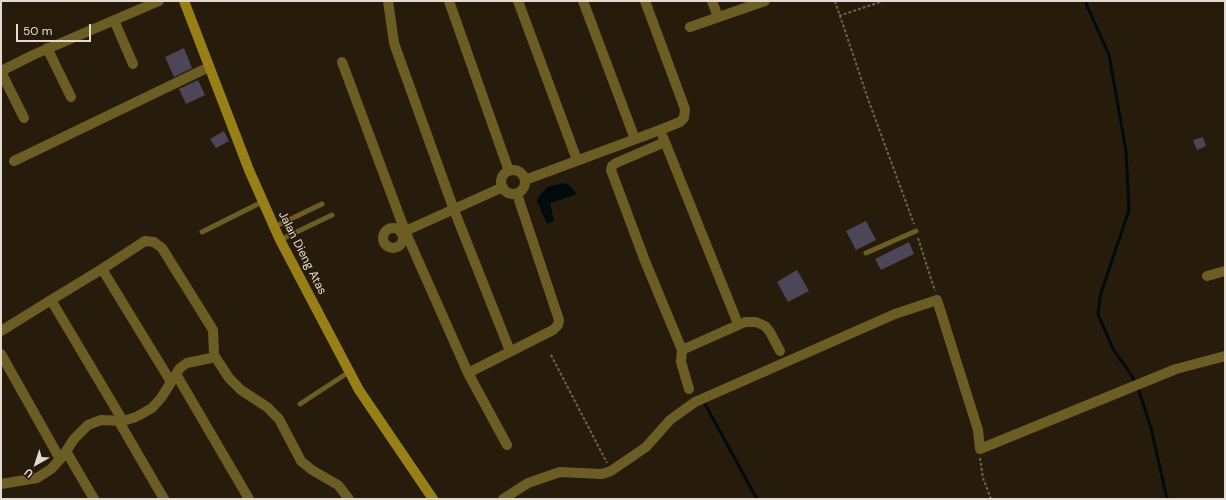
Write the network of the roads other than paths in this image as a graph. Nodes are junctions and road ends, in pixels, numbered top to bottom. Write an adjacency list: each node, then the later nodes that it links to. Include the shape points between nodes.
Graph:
1 (159, 1): 11 (street)
2 (184, 1): 16 (street, Jalan Dieng Atas)
3 (388, 1): 31 (street, via 394,43)
4 (449, 1): 25 (street)
5 (518, 1): 23 (street)
6 (583, 1): 21 (street)
7 (645, 1): 20 (street, via 686,114 680,122)
8 (712, 1): 10 (street)
9 (765, 1): 10 (street)
10 (718, 17): 12 (street)
11 (114, 20): 13 (street); 15 (street)
12 (690, 27)
13 (47, 48): 17 (street); 18 (street)
14 (342, 62): 36 (street)
15 (133, 64)
16 (209, 67): 24 (street); 29 (street, Jalan Dieng Atas)
17 (1, 72): 19 (street)
18 (71, 97)
19 (24, 118)
20 (660, 130): 21 (street); 22 (street)
21 (634, 139): 23 (street)
22 (665, 142): 43 (street); 45 (street, via 616,163 611,170)
23 (578, 160): 26 (street)
24 (14, 161)
25 (510, 171): 26 (street, via 521,173); 27 (street, via 504,176)
26 (525, 180): 28 (street, via 524,187)
27 (503, 187): 28 (street, via 510,194); 31 (street)
28 (517, 194): 46 (street, via 559,320 553,330)
29 (262, 202): 33 (street, Jalan Dieng Atas); 35 (lane)
30 (322, 204): 33 (lane)
31 (454, 210): 36 (street); 46 (street)
32 (332, 215): 37 (lane)
33 (273, 227): 37 (street, Jalan Dieng Atas)
34 (916, 231): 38 (lane)
35 (202, 232)
36 (403, 232): 52 (street)
37 (280, 240): 51 (street, Jalan Dieng Atas)
38 (866, 253)
39 (102, 269): 42 (street); 49 (street, via 145,241 154,242 162,248 213,330); 53 (street)
40 (1225, 271): 41 (street)
41 (1207, 276)
42 (51, 300): 44 (street); 56 (street)
43 (738, 324): 45 (street); 47 (street, via 756,322 765,326)
44 (1, 331)
45 (682, 350): 54 (street, via 681,362)
46 (510, 351): 52 (street)
47 (780, 351)
48 (1, 354): 58 (street)
49 (214, 355): 53 (street, via 211,358 187,363); 63 (street, via 228,378 279,419 301,461 338,485)
50 (1225, 356): 65 (street, via 1176,369 980,449 978,430 937,300 896,314 694,402 670,420 646,447 611,471 602,474 560,472 528,483)
51 (349, 372): 55 (lane); 64 (street, Jalan Dieng Atas, via 386,433)
52 (468, 373): 57 (street)
53 (174, 378): 56 (street, via 152,408 136,417); 62 (street)
54 (689, 389)
55 (300, 404)
56 (121, 421): 58 (street, via 101,420 88,424); 61 (street)
57 (507, 445)
58 (63, 455): 59 (street, via 51,469 37,478); 60 (street)
59 (1, 484)
60 (94, 499)
61 (164, 499)
62 (249, 499)
63 (349, 499)
64 (432, 499)
65 (503, 499)

